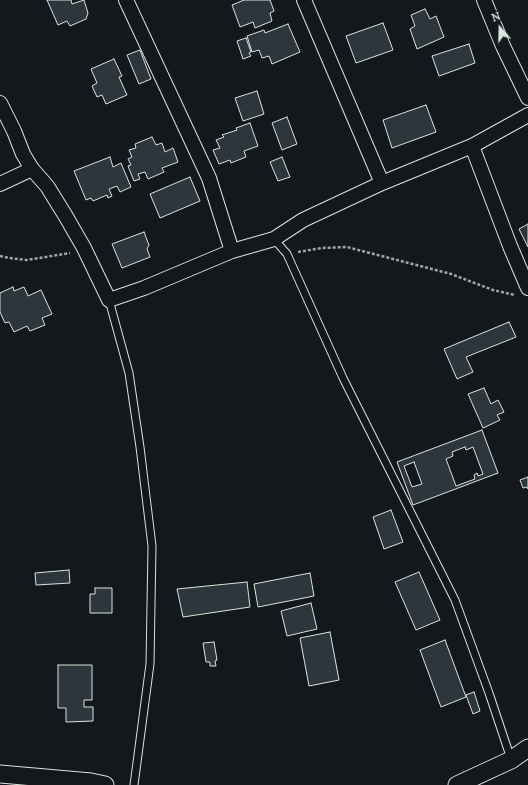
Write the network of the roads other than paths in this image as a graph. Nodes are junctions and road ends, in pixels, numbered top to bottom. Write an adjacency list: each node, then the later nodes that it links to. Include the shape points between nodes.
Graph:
1 (126, 0): 12 (street, via 208,178)
2 (304, 0): 9 (street)
3 (484, 0): 4 (street)
4 (528, 98)
5 (0, 103): 8 (street)
6 (528, 116): 7 (street)
7 (472, 146): 9 (street); 13 (street, via 510,246)
8 (32, 170): 10 (street); 14 (street, via 47,186 84,248)
9 (382, 183): 11 (street, via 303,220)
10 (0, 184)
11 (274, 238): 12 (street); 16 (lane, via 287,254 343,378 455,600)
12 (232, 251): 14 (street)
13 (522, 292)
14 (109, 300): 19 (lane, via 129,373 152,546 150,664)
15 (528, 748): 16 (street)
16 (511, 760): 20 (street)
17 (0, 774): 18 (street)
18 (104, 785)
19 (134, 785)
20 (457, 785)

